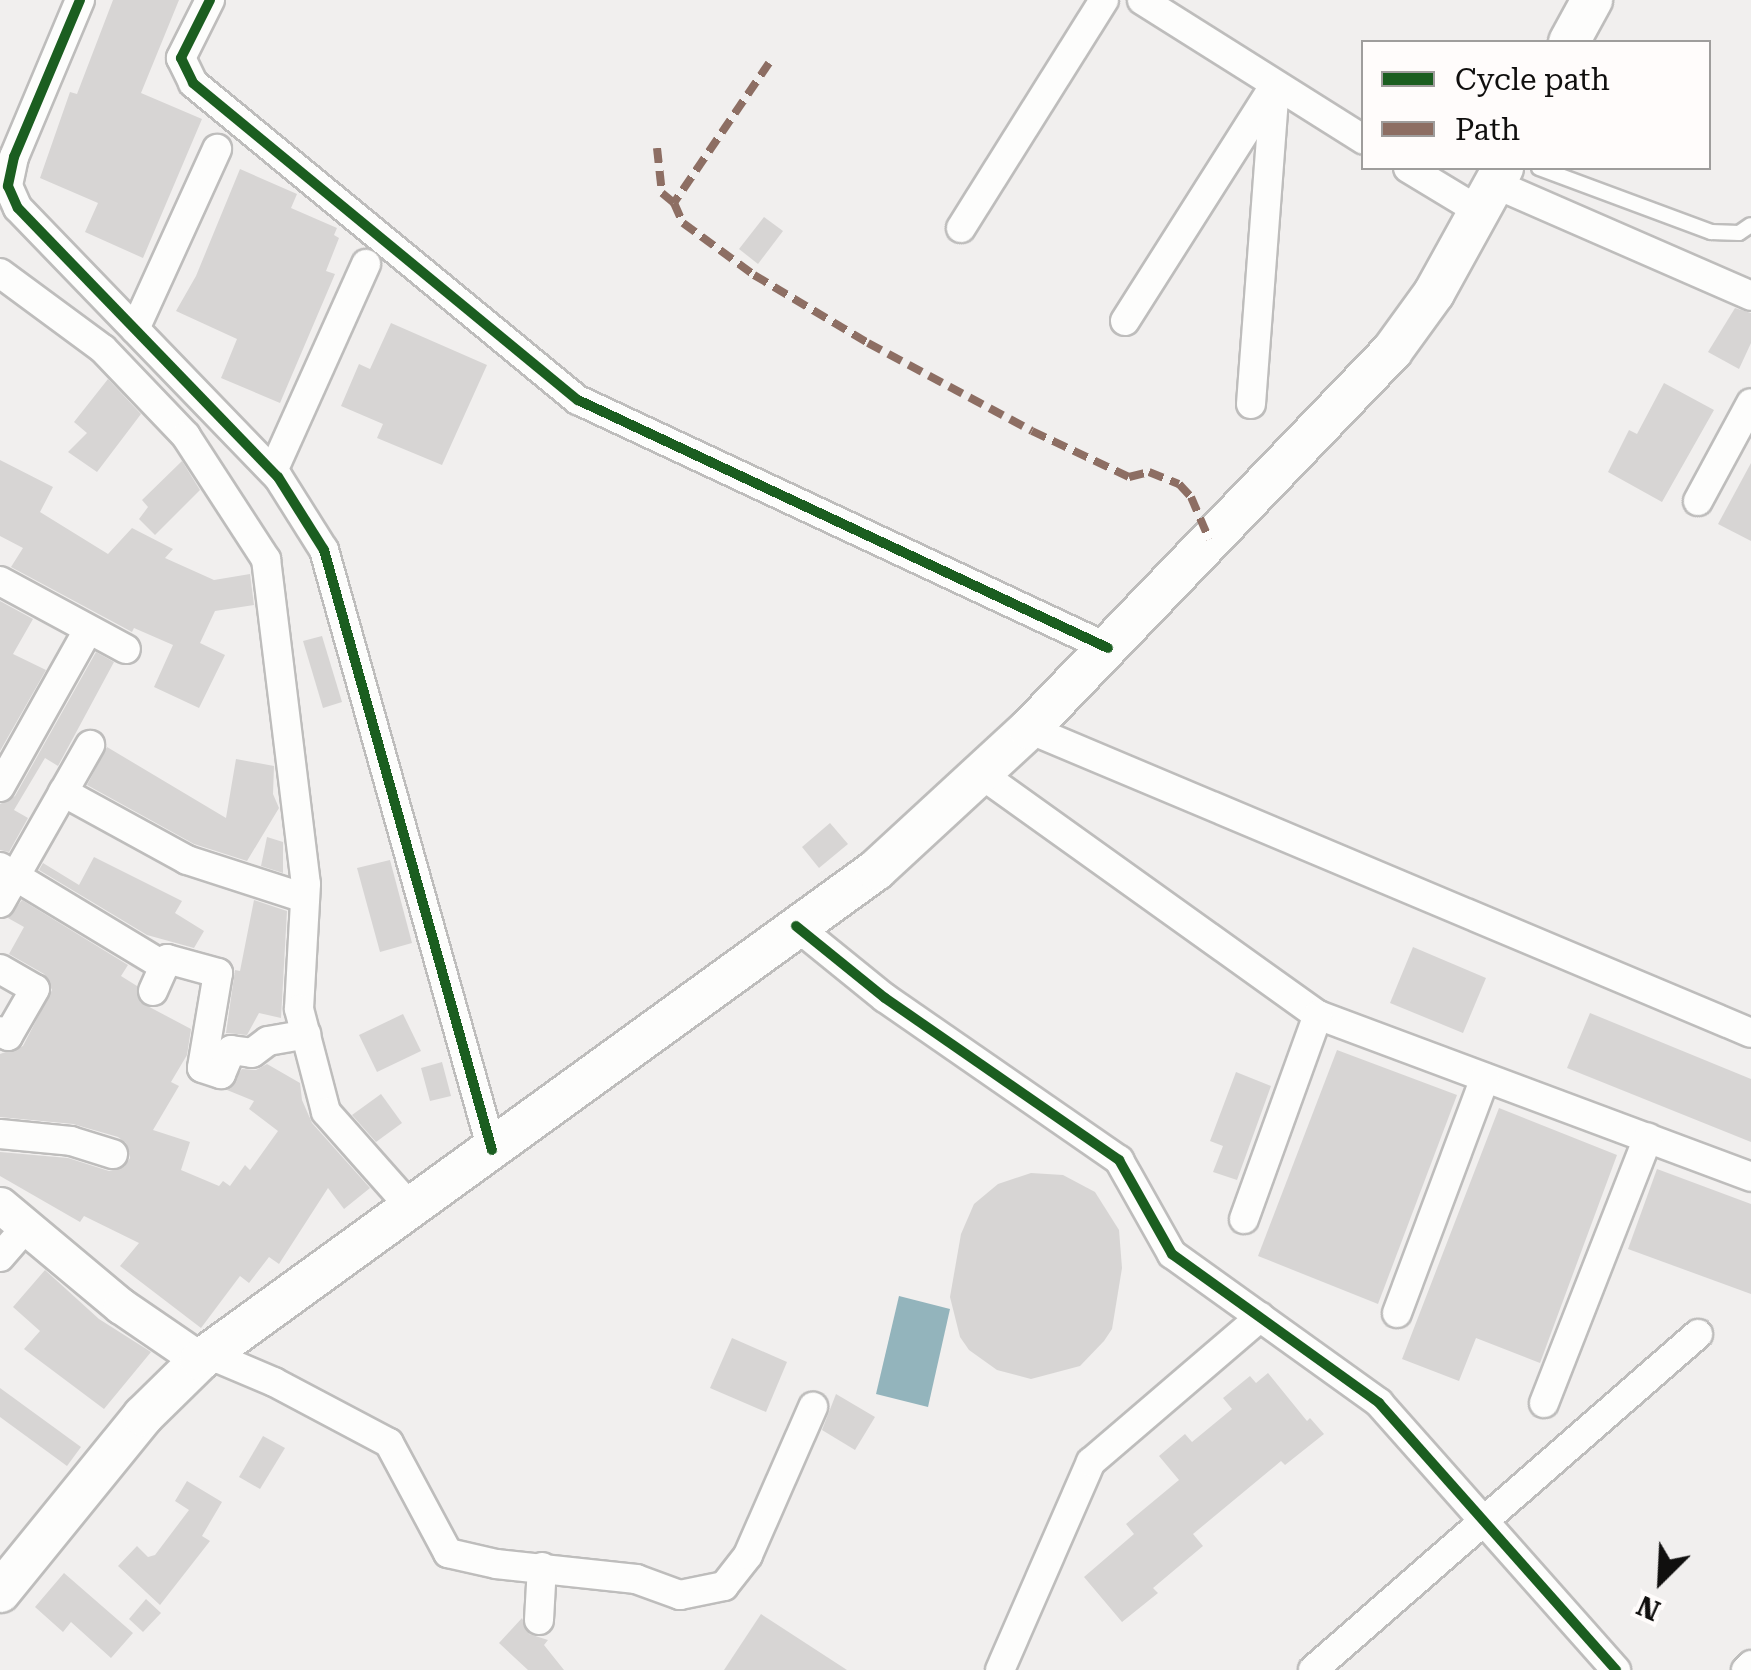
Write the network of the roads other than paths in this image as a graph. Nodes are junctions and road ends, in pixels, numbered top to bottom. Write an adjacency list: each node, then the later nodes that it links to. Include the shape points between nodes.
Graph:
1 (80, 0): 9 (street)
2 (210, 0): 28 (street, via 181,58 193,83 578,400)
3 (1104, 0): 16 (street)
4 (1142, 0): 7 (street)
5 (1592, 0): 6 (main road)
6 (1570, 40)
7 (1275, 86): 10 (street); 20 (street); 23 (street)
8 (0, 116): 9 (street)
9 (25, 130): 21 (street, via 8,186 18,208)
10 (1361, 138)
11 (217, 148): 21 (street)
12 (1416, 170): 14 (street)
13 (1544, 170): 15 (lane, via 1711,232 1739,233)
14 (1493, 188): 19 (street); 28 (main road, via 1434,293 1392,351)
15 (1751, 225)
16 (961, 228)
17 (366, 264): 24 (street)
18 (0, 273): 36 (street, via 102,349 186,436 266,559)
19 (1751, 296)
20 (1125, 321)
21 (135, 329): 24 (street)
22 (1751, 403): 25 (street)
23 (1251, 404)
24 (273, 472): 47 (street, via 324,550)
25 (1698, 501)
26 (0, 581): 27 (street)
27 (87, 632): 29 (street); 33 (street)
28 (1108, 648): 30 (main road)
29 (126, 649)
30 (1029, 729): 32 (main road); 43 (street)
31 (90, 744): 34 (street)
32 (982, 774): 38 (main road, via 876,870); 40 (street)
33 (0, 788)
34 (62, 792): 35 (street); 36 (street, via 187,860)
35 (7, 872): 37 (street); 42 (street, via 158,978 167,959 218,972 202,1068 220,1074 230,1050 252,1053 268,1041)
36 (305, 898): 42 (street, via 300,1009)
37 (0, 903)
38 (796, 926): 47 (main road); 55 (street, via 885,998 1119,1160 1172,1254)
39 (0, 969): 41 (street, via 35,989 8,1036)
40 (1318, 1015): 44 (street); 52 (street)
41 (0, 1031)
42 (306, 1034): 50 (street, via 326,1112)
43 (1751, 1034)
44 (1486, 1078): 46 (street); 54 (street)
45 (0, 1134): 48 (street, via 71,1141)
46 (1648, 1138): 49 (street); 58 (street)
47 (492, 1150): 50 (main road)
48 (113, 1154)
49 (1751, 1177)
50 (412, 1210): 57 (main road)
51 (13, 1216): 53 (street); 57 (street, via 121,1306)
52 (1244, 1219)
53 (0, 1257)
54 (1397, 1313)
55 (1260, 1318): 60 (street, via 1379,1403); 64 (street, via 1091,1462)
56 (1698, 1334): 60 (street)
57 (204, 1357): 61 (street, via 274,1382 389,1443 448,1553); 62 (main road, via 143,1416)
58 (1544, 1403)
59 (813, 1407): 61 (street, via 748,1555 724,1586 680,1594 636,1579)
60 (1484, 1522): 65 (street); 66 (street)
61 (542, 1567): 63 (street)
62 (0, 1592)
63 (538, 1620)
64 (1000, 1670)
65 (1314, 1670)
66 (1616, 1670)

